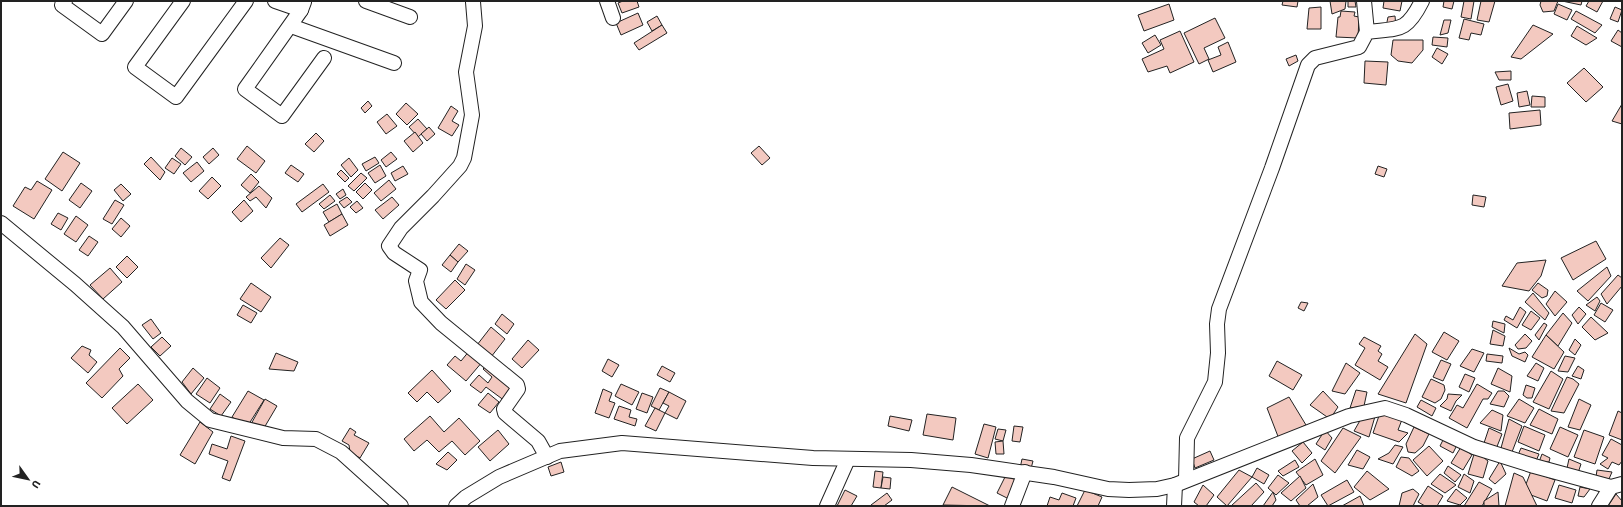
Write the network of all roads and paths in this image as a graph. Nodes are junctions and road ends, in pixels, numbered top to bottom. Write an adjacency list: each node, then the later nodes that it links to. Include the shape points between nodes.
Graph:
1 (65, 1): 2 (street, via 62,5 102,34)
2 (126, 1)
3 (183, 1): 4 (street, via 135,67 176,97)
4 (246, 1)
5 (276, 1): 11 (street)
6 (366, 1): 12 (street)
7 (607, 1): 13 (street)
8 (1364, 1): 15 (street)
9 (1422, 1): 15 (street, via 1414,18 1401,28)
10 (473, 2): 19 (street, via 475,26 466,72 472,114 464,158 460,166 401,228 389,246 394,253 420,270 416,281 421,302 441,323 517,385 518,389 504,409 505,413 538,441)
11 (302, 5): 14 (street)
12 (410, 17)
13 (613, 18)
14 (291, 26): 16 (street, via 245,89 282,116); 17 (street)
15 (1367, 32): 22 (street, via 1359,47 1315,58 1308,65 1300,83 1272,168 1219,309 1215,382 1187,438)
16 (324, 58)
17 (394, 63)
18 (1, 223): 24 (street, via 124,327 187,401 210,420 284,438 316,439 341,452)
19 (546, 457): 20 (street, via 560,451 622,443); 25 (street, via 499,477)
20 (848, 459): 21 (street, via 971,465); 26 (street)
21 (1025, 472): 22 (street, via 1108,489 1157,489); 27 (street)
22 (1180, 482): 23 (street, via 1349,416 1385,408 1406,415 1474,447 1534,466); 28 (street)
23 (1616, 486): 29 (street)
24 (400, 506)
25 (456, 506)
26 (827, 506)
27 (1012, 506)
28 (1174, 506)
29 (1599, 506)

